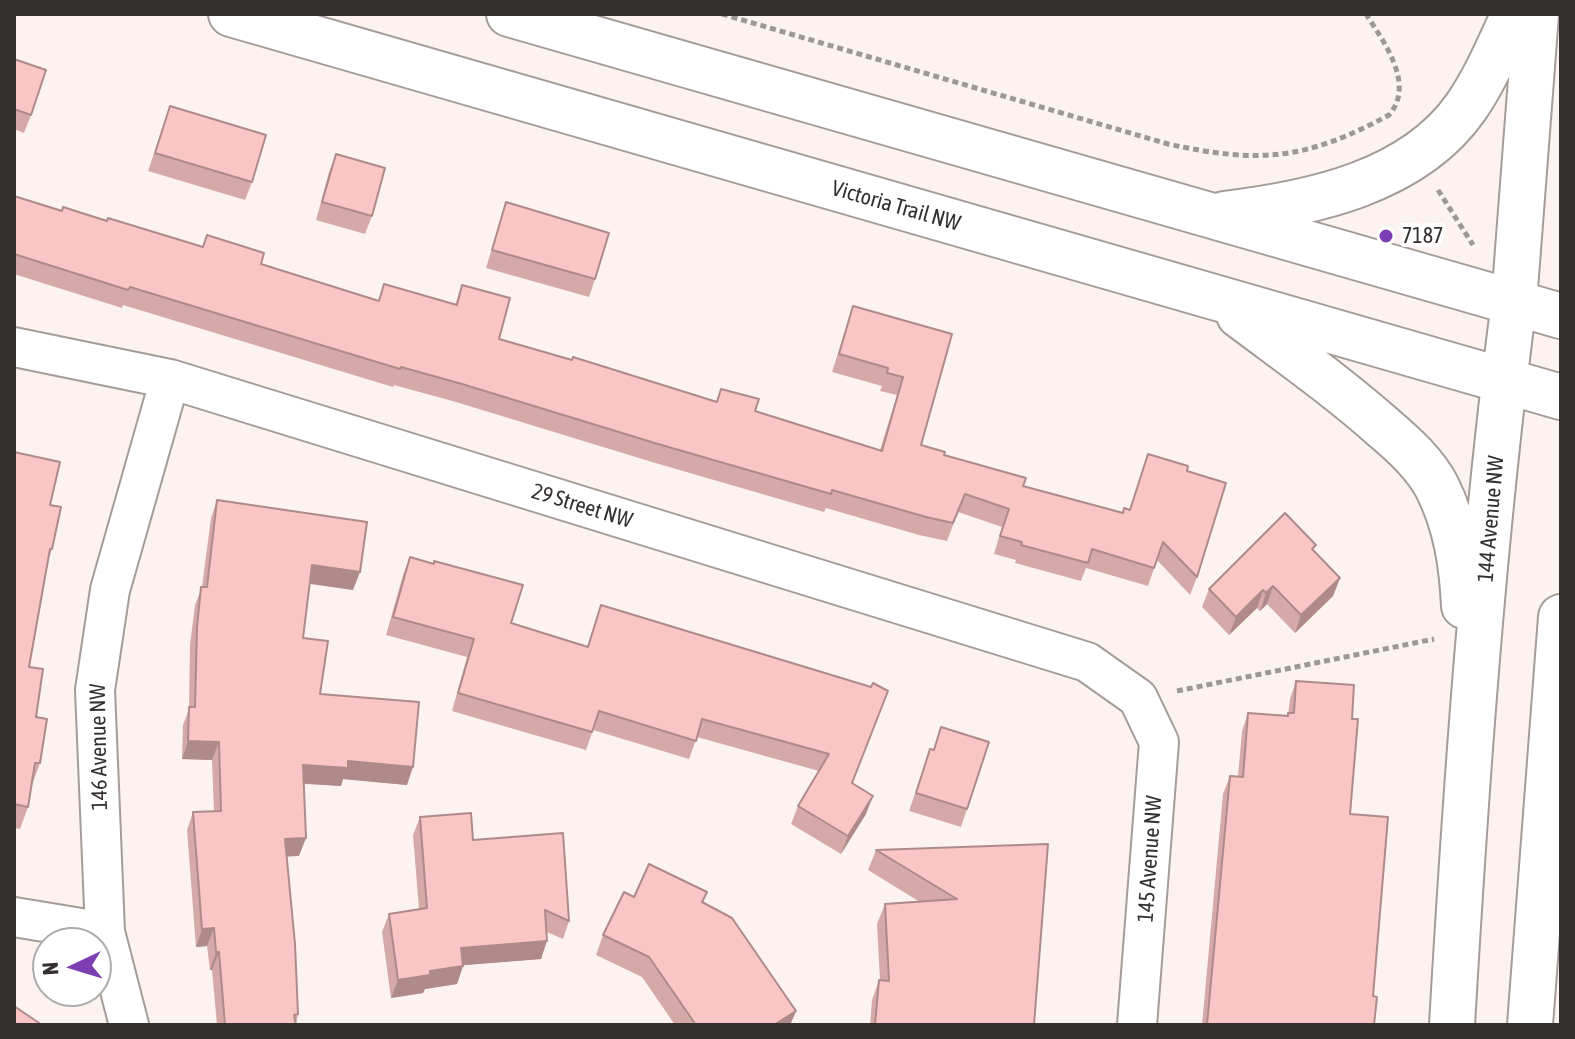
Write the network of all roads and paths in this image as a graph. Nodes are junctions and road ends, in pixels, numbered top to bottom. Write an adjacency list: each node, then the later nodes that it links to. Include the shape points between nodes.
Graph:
1 (231, 14): 10 (main road, Victoria Trail NW)
2 (509, 14): 8 (main road)
3 (722, 14): 4 (path, via 1168,144 1257,157 1344,138 1396,108 1394,59)
4 (1366, 14)
5 (1514, 14): 8 (main road, via 1464,109 1416,155 1342,190 1267,209)
6 (1536, 14): 11 (main road, 144 Avenue NW)
7 (1434, 184): 9 (path)
8 (1208, 216): 11 (main road)
9 (1477, 250)
10 (1217, 299): 15 (main road, Victoria Trail NW); 20 (main road, via 1350,398 1412,452 1436,485 1454,526 1462,571)
11 (1514, 302): 12 (main road); 15 (main road, 144 Avenue NW)
12 (1561, 316)
13 (14, 347): 14 (street, 29 Street NW)
14 (170, 379): 19 (street, 29 Street NW, via 1087,662); 25 (street, 146 Avenue NW, via 110,590 95,690)
15 (1504, 380): 16 (main road, Victoria Trail NW); 20 (main road, 144 Avenue NW)
16 (1561, 397)
17 (1561, 617): 22 (main road)
18 (1434, 639): 19 (path)
19 (1138, 698): 28 (street, 145 Avenue NW, via 1159,742)
20 (1472, 741): 29 (main road, 144 Avenue NW)
21 (1561, 745): 22 (main road)
22 (1547, 785): 30 (main road)
23 (14, 917): 24 (street)
24 (75, 927)
25 (105, 927)
26 (112, 959): 27 (street, 146 Avenue NW)
27 (129, 1025)
28 (1137, 1025)
29 (1452, 1025)
30 (1530, 1025)

